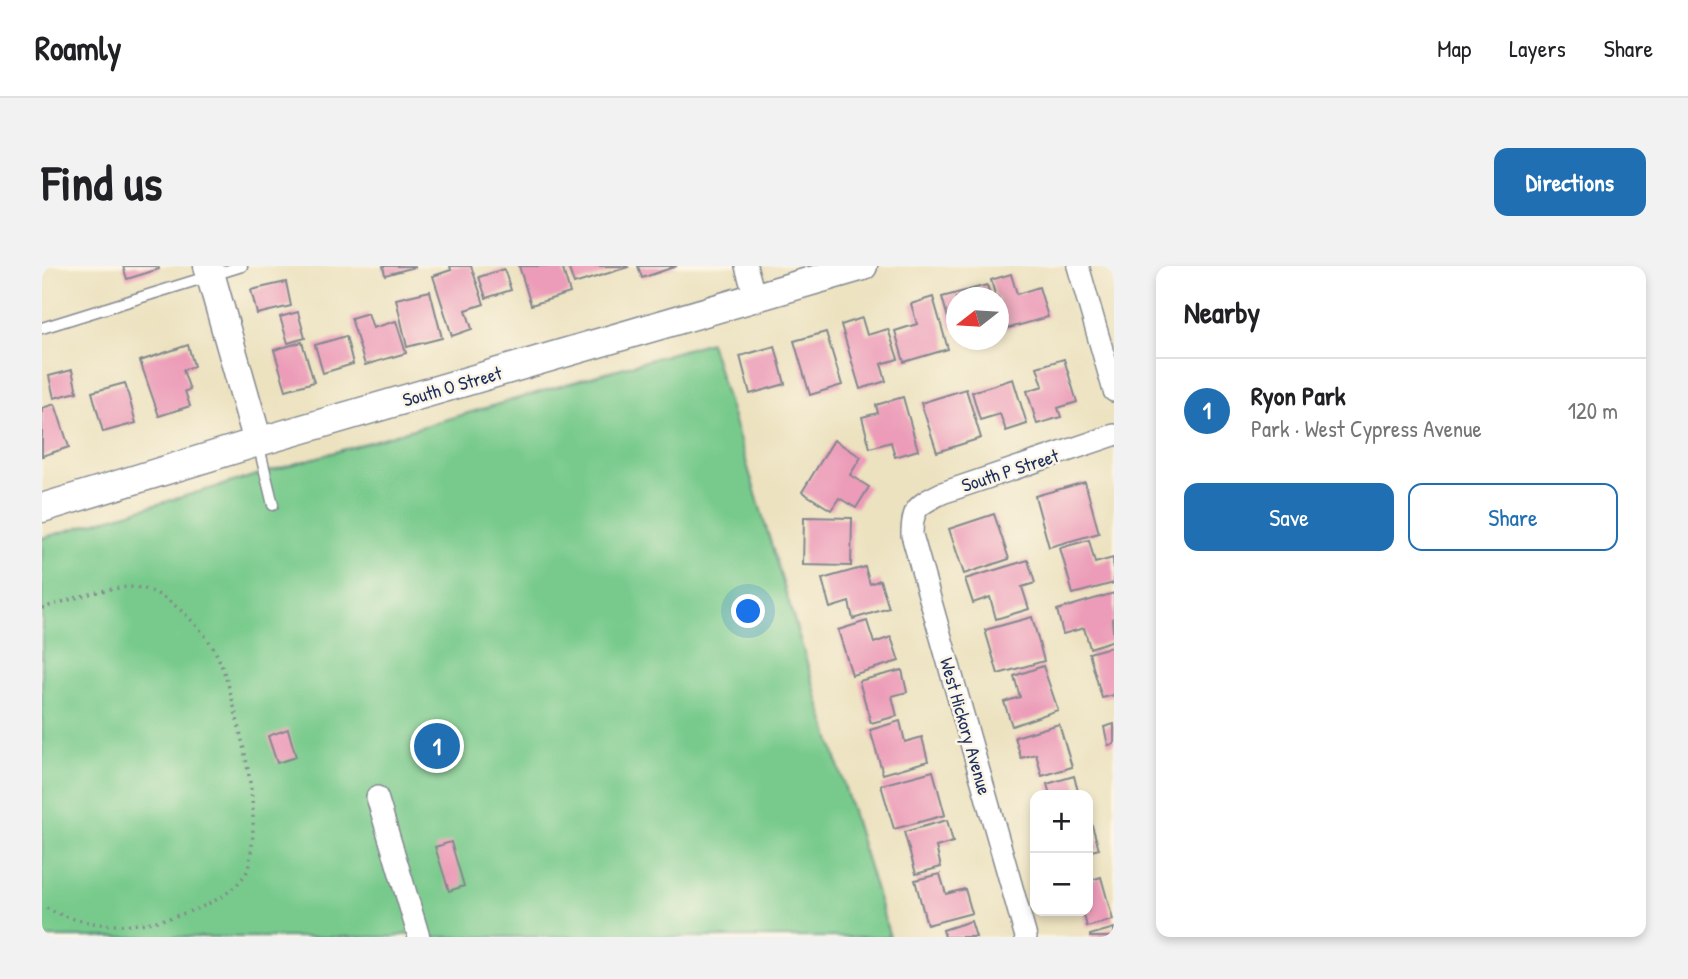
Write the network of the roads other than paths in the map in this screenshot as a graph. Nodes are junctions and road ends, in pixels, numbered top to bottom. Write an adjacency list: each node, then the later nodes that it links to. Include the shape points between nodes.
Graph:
1 (242, 266): 5 (lane)
2 (746, 266): 6 (street)
3 (863, 266): 6 (street, South O Street)
4 (1078, 266): 8 (street)
5 (209, 271): 7 (lane); 10 (street)
6 (755, 298): 10 (street, South O Street)
7 (42, 328)
8 (1114, 391)
9 (1114, 435): 13 (street, South P Street, via 942,493)
10 (258, 442): 11 (lane); 12 (street, South O Street)
11 (273, 505)
12 (42, 508)
13 (912, 514): 16 (street, West Hickory Avenue, via 912,535)
14 (377, 797): 15 (street)
15 (419, 937)
16 (1026, 937)

